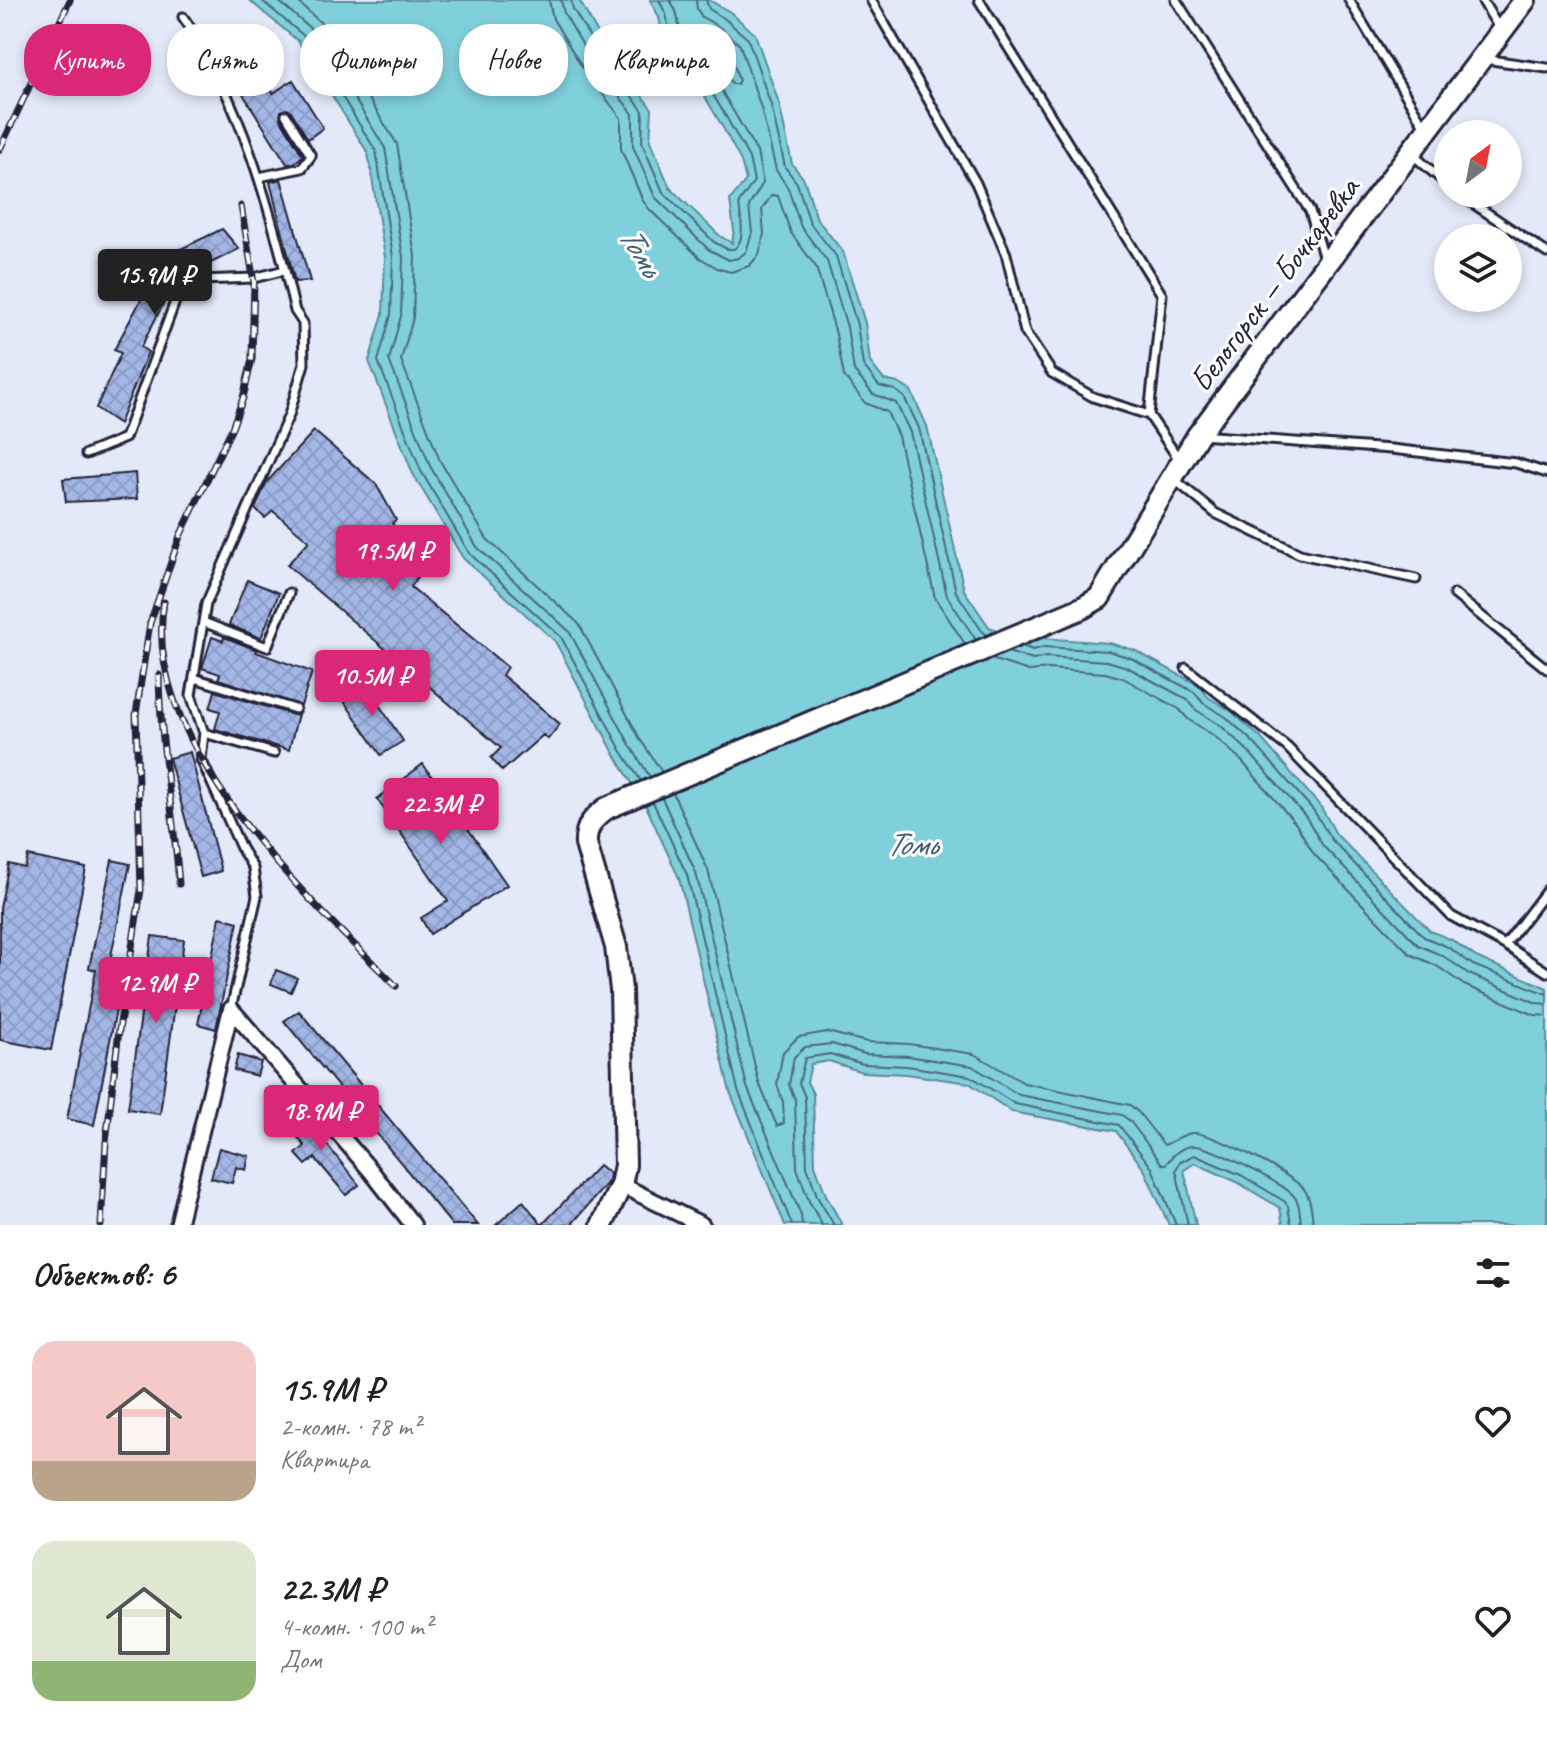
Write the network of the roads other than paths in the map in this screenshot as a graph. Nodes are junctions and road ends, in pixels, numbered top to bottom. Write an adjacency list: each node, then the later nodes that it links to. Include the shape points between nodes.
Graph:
1 (871, 0): 20 (lane, via 976,183 1006,254 1025,332 1052,373 1093,397)
2 (979, 0): 20 (lane, via 1162,295)
3 (1176, 0): 18 (lane, via 1310,211)
4 (1349, 0): 12 (lane)
5 (1482, 0): 8 (lane)
6 (1525, 0): 8 (main road, Белогорск — Бочкаревка)
7 (183, 17): 15 (lane, via 201,43)
8 (1501, 32): 9 (main road, Белогорск — Бочкаревка)
9 (1481, 58): 10 (lane); 12 (main road, Белогорск — Бочкаревка)
10 (1547, 68)
11 (286, 115): 15 (lane, via 311,156 302,168)
12 (1427, 131): 13 (main road, Белогорск — Бочкаревка)
13 (1410, 153): 14 (lane); 18 (main road, Белогорск — Бочкаревка)
14 (1434, 173)
15 (259, 177): 19 (lane)
16 (1480, 208): 17 (lane)
17 (1547, 253)
18 (1326, 265): 21 (main road, Белогорск — Бочкаревка)
19 (285, 270): 22 (lane, via 254,278 201,280 180,288 125,438); 28 (lane, via 303,323 304,364 289,415 206,604)
20 (1149, 415): 23 (lane)
21 (1198, 435): 23 (main road, Белогорск — Бочкаревка); 24 (lane, via 1516,463)
22 (86, 454)
23 (1177, 470): 25 (lane, via 1215,513 1300,554); 39 (main road, Белогорск — Бочкаревка, via 1099,598 594,817 585,832 586,844 616,947 621,990)
24 (1547, 473)
25 (1416, 579)
26 (289, 593): 28 (lane, via 267,647)
27 (1454, 594): 30 (lane)
28 (203, 622): 31 (lane)
29 (1186, 668): 36 (lane, via 1287,747 1451,916)
30 (1547, 669)
31 (194, 678): 32 (lane); 33 (lane, via 191,695)
32 (295, 709)
33 (204, 733): 34 (lane); 38 (lane, via 201,759 253,868 257,896)
34 (274, 753)
35 (1547, 890): 36 (lane)
36 (1505, 945): 37 (lane)
37 (1547, 972)
38 (231, 1009): 40 (street); 41 (street)
39 (621, 1185): 42 (main road); 43 (street)
40 (178, 1225)
41 (413, 1225)
42 (602, 1225)
43 (702, 1225)

